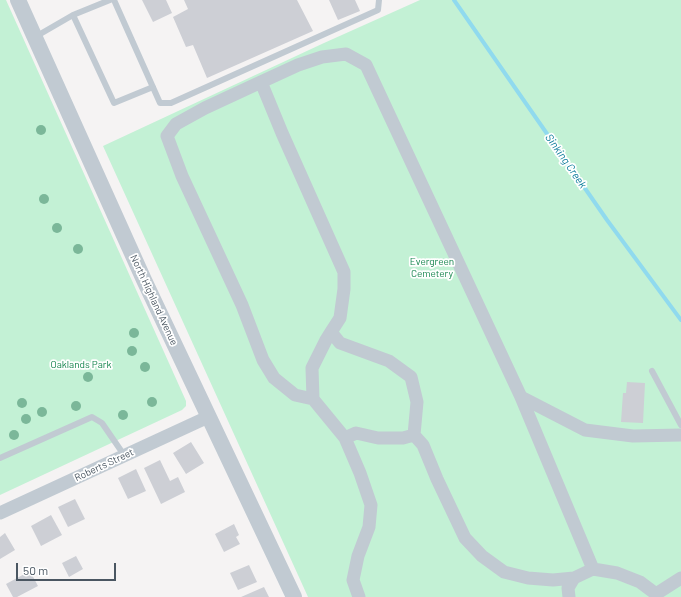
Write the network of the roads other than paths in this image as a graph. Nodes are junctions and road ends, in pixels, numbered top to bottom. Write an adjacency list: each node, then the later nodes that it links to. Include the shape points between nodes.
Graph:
1 (18, 0): 6 (street, North Highland Avenue)
2 (110, 0): 5 (lane)
3 (114, 0): 8 (lane)
4 (379, 0): 8 (lane, via 378,10 171,103 160,103)
5 (73, 15): 6 (lane); 8 (lane, via 114,103)
6 (35, 38): 13 (street, North Highland Avenue)
7 (262, 82): 9 (street, via 344,272 340,318); 11 (street, via 322,57 346,54 366,65); 12 (street, via 176,124 167,136 182,176 242,305 263,360 274,378 295,395)
8 (153, 87)
9 (331, 332): 12 (street, via 312,368); 16 (street, via 340,342 389,361 411,377 417,402)
10 (652, 371): 14 (lane)
11 (521, 397): 15 (street, via 585,430 633,436); 21 (street)
12 (313, 399): 17 (street)
13 (208, 417): 18 (street, Roberts Street); 25 (street, North Highland Avenue)
14 (681, 425)
15 (681, 435)
16 (414, 436): 17 (street, via 378,438 356,433); 22 (street, via 424,445 465,538 482,556 504,572 528,578)
17 (345, 438): 26 (street, via 371,505 369,527 358,556 353,580)
18 (124, 456): 19 (lane, via 102,423 92,417); 20 (street, Roberts Street)
19 (0, 458)
20 (0, 514)
21 (593, 569): 22 (street); 24 (street, via 617,573 640,582)
22 (574, 578): 27 (street, via 568,588)
23 (681, 578): 24 (street)
24 (656, 596)
25 (294, 597)
26 (359, 597)
27 (569, 597)

